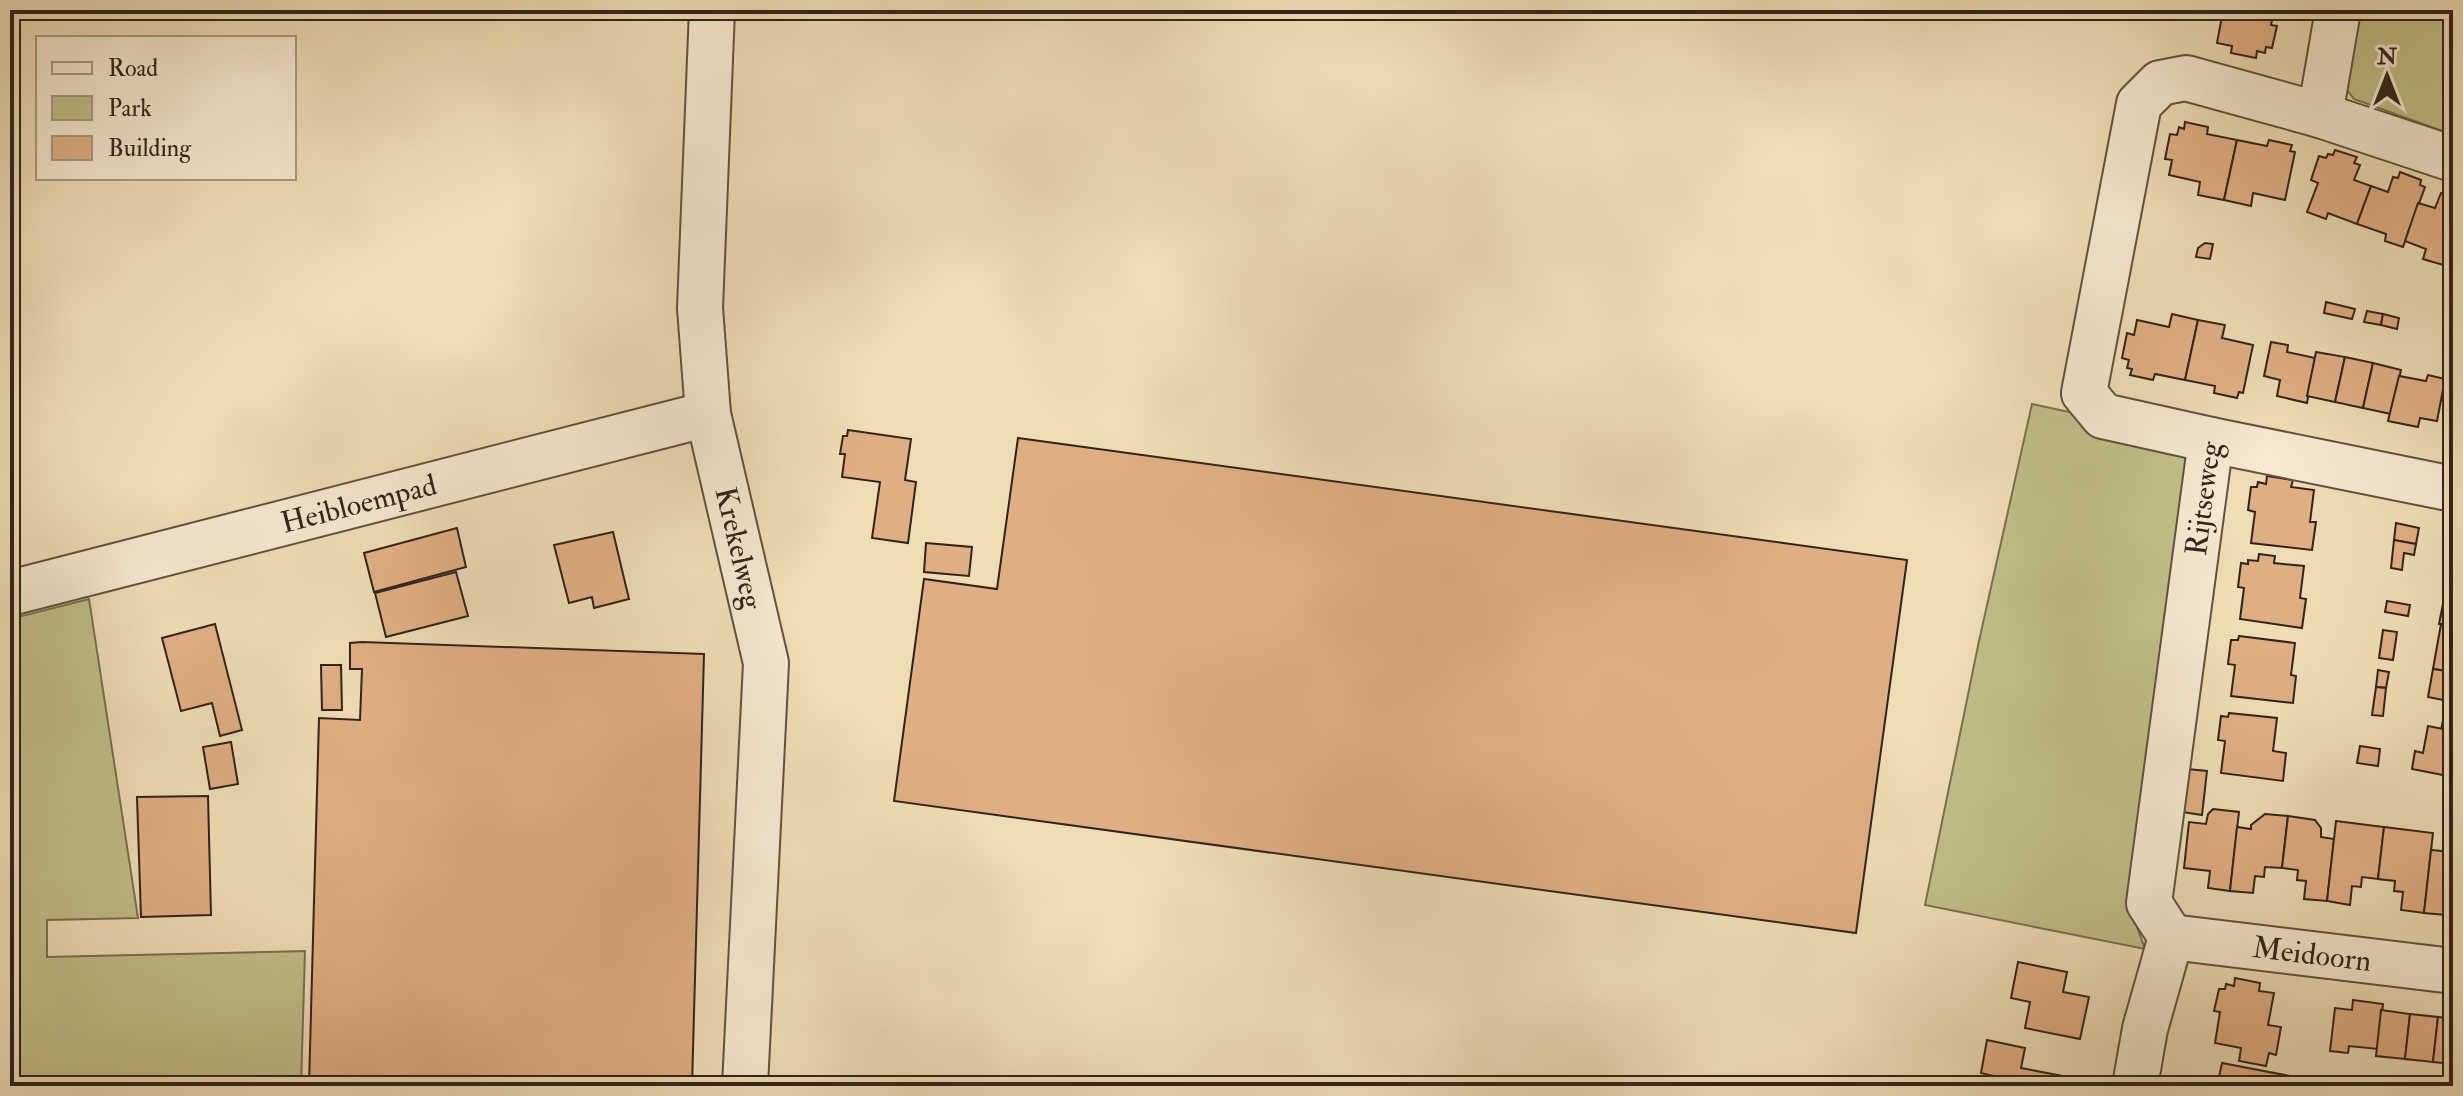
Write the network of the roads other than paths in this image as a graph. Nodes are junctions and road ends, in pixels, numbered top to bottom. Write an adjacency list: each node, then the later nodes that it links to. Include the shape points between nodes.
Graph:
1 (712, 10): 5 (street, Krekelweg, via 700,308)
2 (2338, 10): 3 (street)
3 (2320, 115): 4 (street); 6 (street, Rijtseweg, via 2186,78 2160,83 2139,104 2084,393 2103,416)
4 (2453, 159)
5 (708, 414): 8 (street, Heibloempad); 11 (street, Krekelweg, via 766,663)
6 (2211, 440): 7 (street); 9 (street, Rijtseweg, via 2149,903)
7 (2453, 489)
8 (10, 593)
9 (2171, 937): 10 (street, Meidoorn); 12 (street)
10 (2453, 971)
11 (745, 1086)
12 (2135, 1086)

